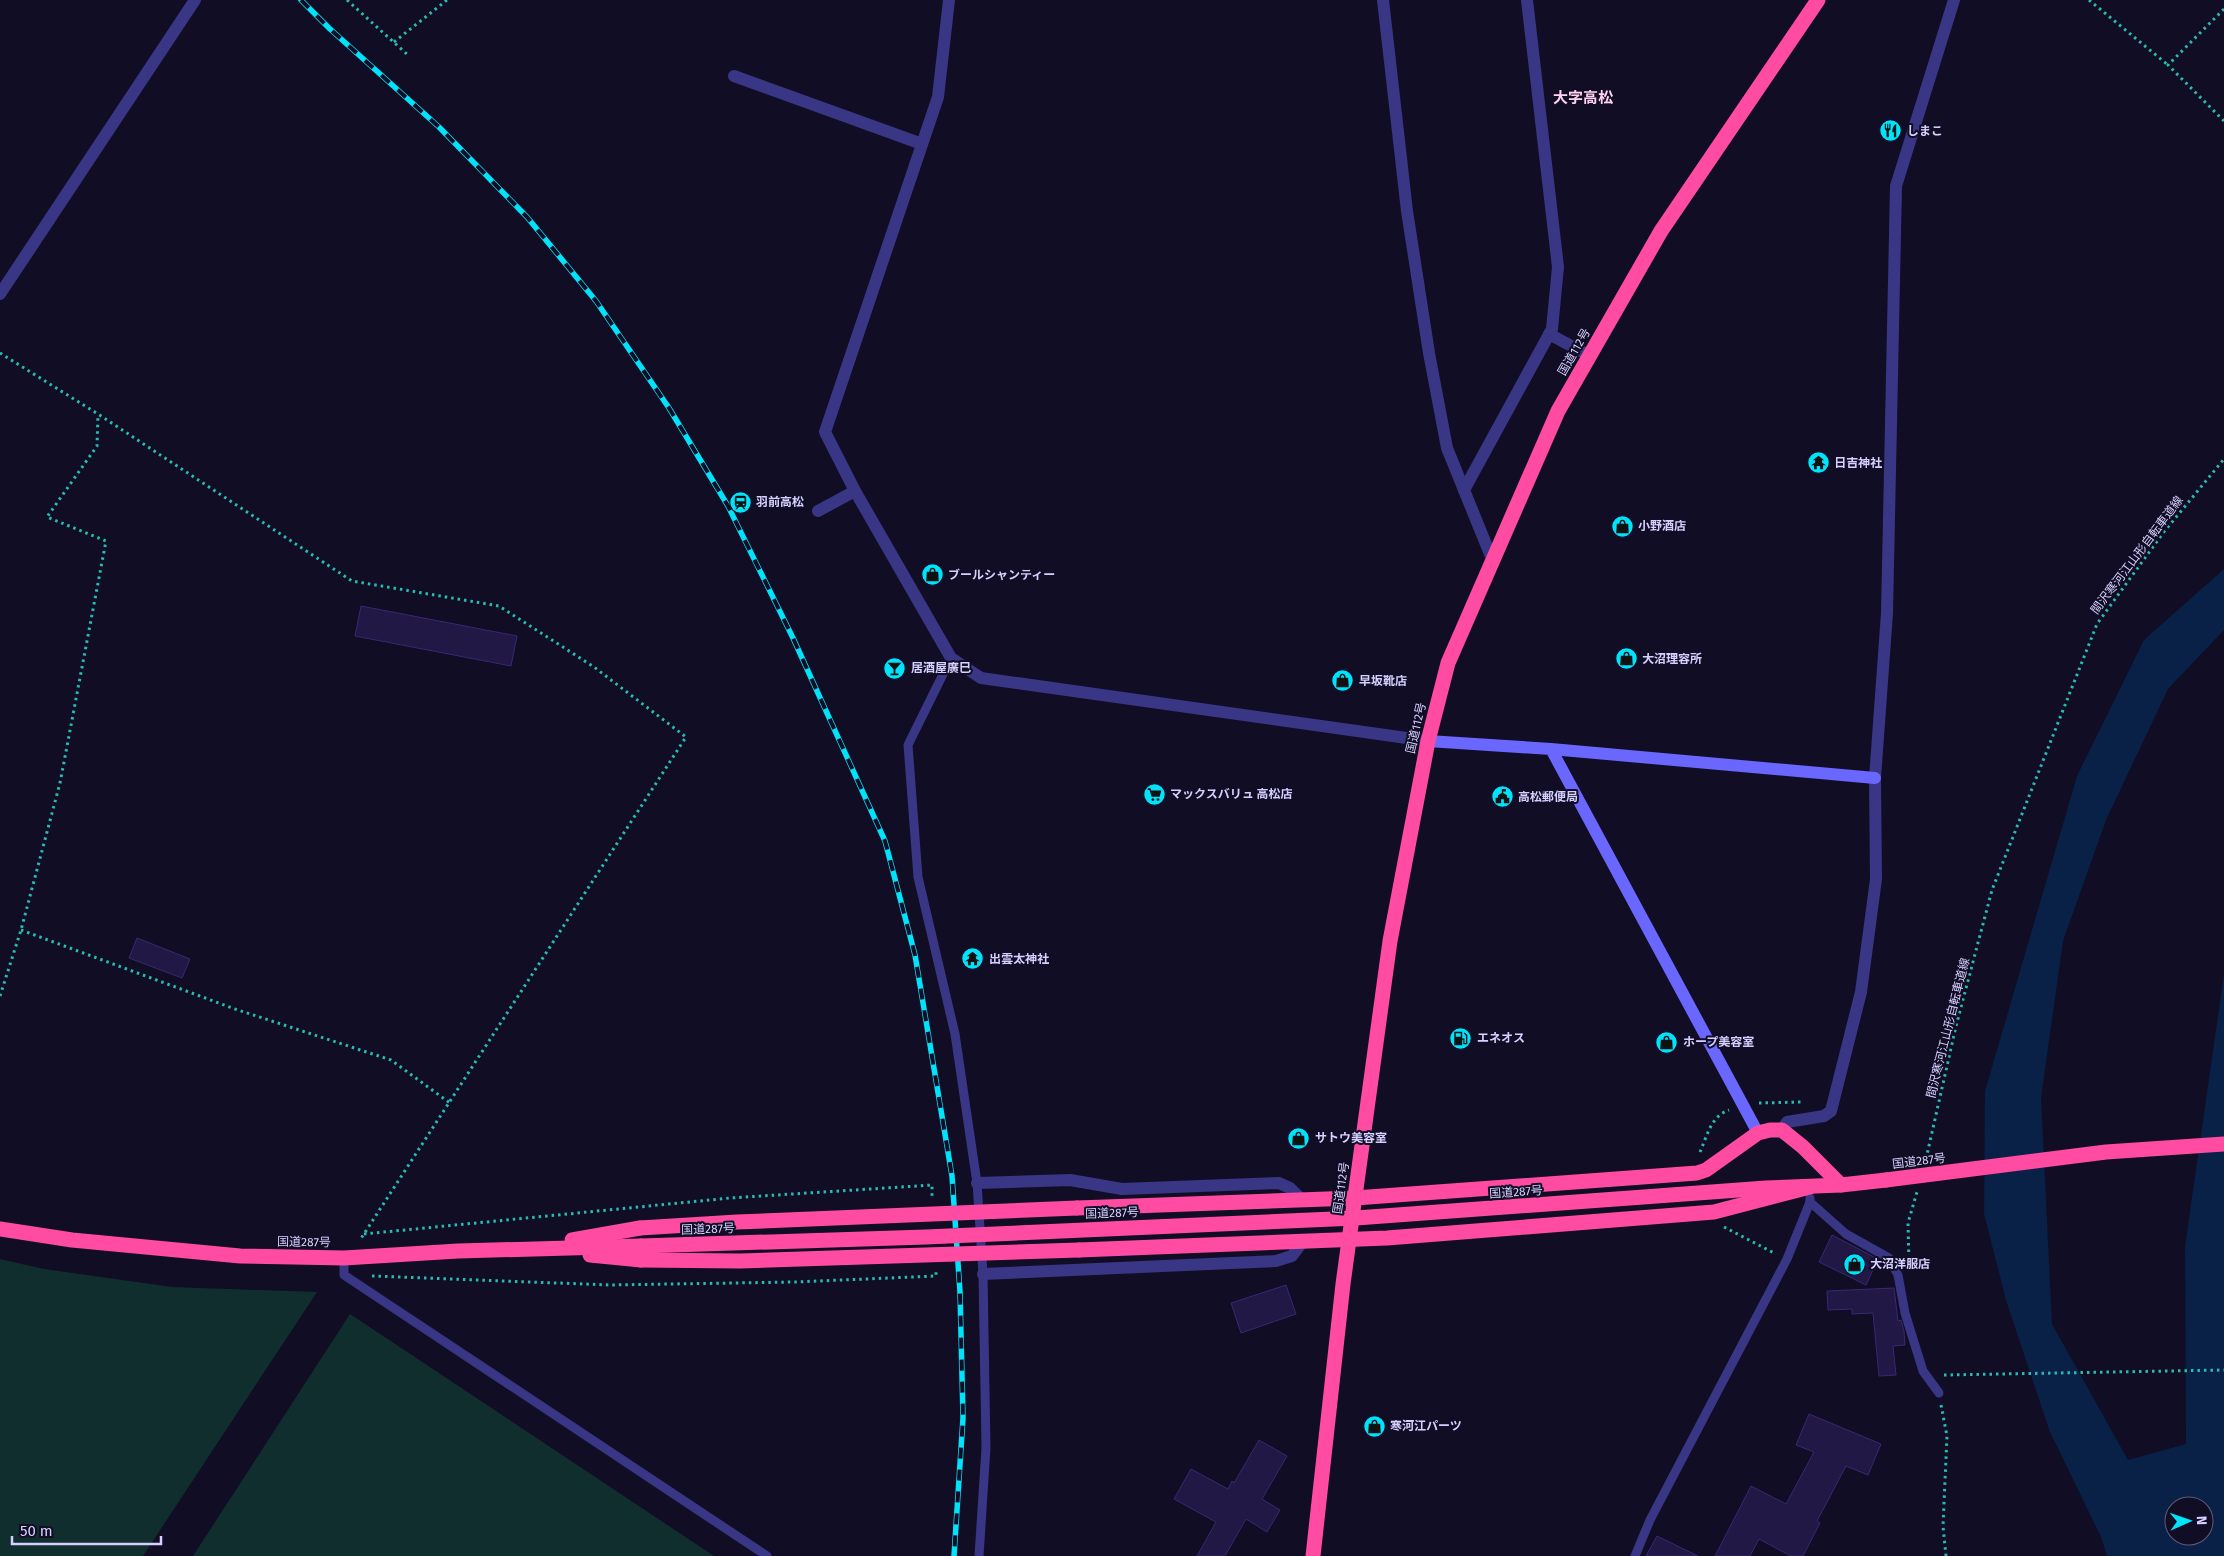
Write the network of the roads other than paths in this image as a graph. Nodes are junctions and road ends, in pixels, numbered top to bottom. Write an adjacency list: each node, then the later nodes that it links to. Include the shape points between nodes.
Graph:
1 (195, 0): 9 (street)
2 (949, 0): 8 (street, via 938,97)
3 (1383, 0): 12 (street, via 1429,353 1447,448)
4 (1527, 0): 10 (street, via 1558,267)
5 (1818, 0): 11 (highway, 国道112号, via 1661,231)
6 (1954, 0): 19 (street, via 1896,186 1887,614)
7 (734, 76): 8 (street)
8 (922, 144): 13 (street, via 825,432)
9 (0, 294)
10 (1549, 334): 11 (street); 12 (street)
11 (1590, 356): 15 (highway, 国道112号, via 1558,411)
12 (1464, 490): 15 (street)
13 (855, 491): 14 (street); 16 (street)
14 (818, 511)
15 (1492, 560): 17 (highway, 国道112号, via 1448,663)
16 (951, 658): 17 (street, via 982,678); 23 (lane, via 908,745 918,877 955,1034)
17 (1428, 741): 18 (street); 26 (highway, 国道112号, via 1390,941)
18 (1551, 750): 19 (street); 21 (street)
19 (1875, 778): 20 (street, via 1876,879 1861,992 1831,1111 1824,1116 1788,1122)
20 (1782, 1130): 21 (highway); 24 (highway)
21 (1758, 1133): 26 (highway, via 1697,1173)
22 (2224, 1144): 24 (highway, 国道287号, bridge, via 2106,1152)
23 (977, 1183): 27 (street, via 1070,1180 1122,1189 1279,1183); 34 (lane)
24 (1840, 1185): 25 (highway, 国道287号)
25 (1810, 1195): 29 (highway, via 1714,1212); 32 (highway, 国道287号, bridge, via 1766,1188 1356,1218); 35 (lane, via 1846,1234 1889,1258 1898,1275 1923,1370); 39 (lane, via 1787,1259 1650,1520)
26 (1355, 1198): 27 (highway); 29 (highway, 国道112号)
27 (1301, 1199): 31 (highway, bridge, via 640,1228)
28 (0, 1228): 33 (highway, 国道287号, via 72,1240 240,1256)
29 (1348, 1240): 30 (highway); 38 (highway, 国道112号)
30 (1303, 1241): 32 (highway, bridge, via 740,1261); 34 (street, via 1292,1256 1276,1261)
31 (524, 1249): 32 (highway, 国道287号); 33 (highway, 国道287号)
32 (641, 1253)
33 (344, 1258): 36 (lane, via 344,1275)
34 (983, 1274): 37 (lane, via 986,1448)
35 (1939, 1393)
36 (767, 1556)
37 (979, 1556)
38 (1313, 1556)
39 (1635, 1556)

